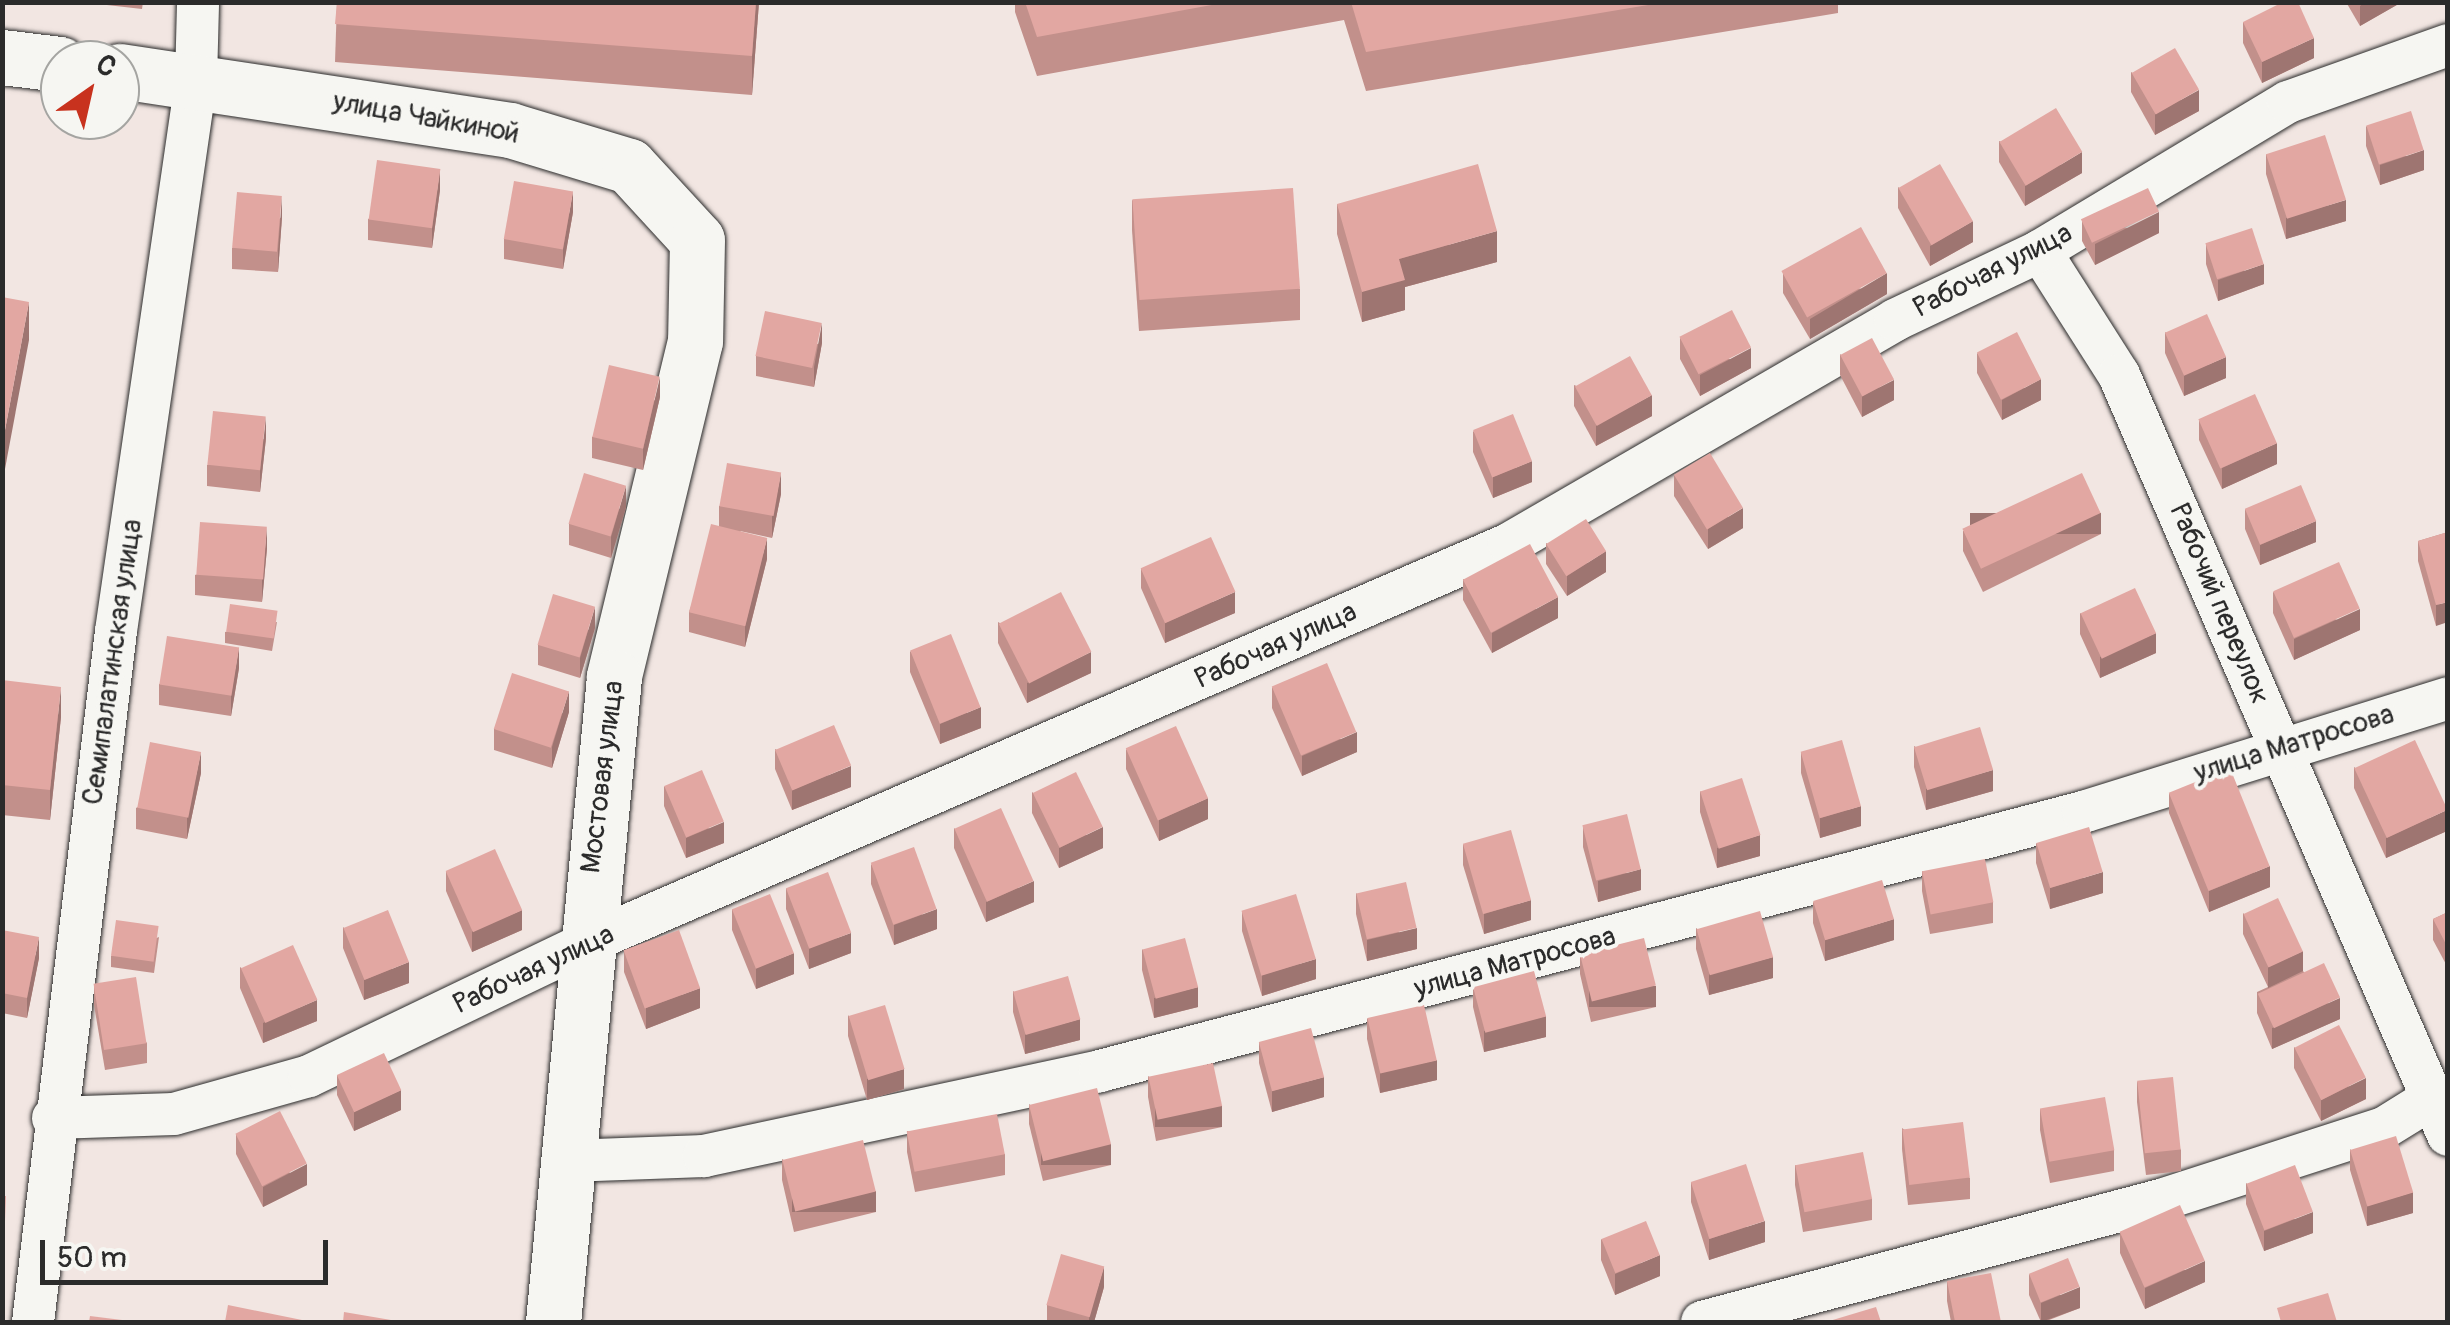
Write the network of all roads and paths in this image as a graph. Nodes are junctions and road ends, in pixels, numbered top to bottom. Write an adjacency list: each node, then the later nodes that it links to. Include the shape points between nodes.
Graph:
1 (198, 2): 6 (street, Семипалатинская улица)
2 (2448, 45): 8 (street, Рабочая улица, via 2288,102)
3 (2, 57): 4 (street)
4 (40, 62)
5 (140, 73): 6 (street, улица Чайкиной)
6 (196, 80): 7 (street, улица Чайкиной, via 510,130 628,166); 13 (street, Семипалатинская улица)
7 (697, 240): 11 (street, Мостовая улица, via 695,342 614,676)
8 (2040, 251): 10 (street, Рабочий переулок, via 2119,375); 11 (street, Рабочая улица, via 1895,320 1510,544)
9 (2448, 698): 10 (street, улица Матросова)
10 (2278, 746): 12 (street, Рабочий переулок); 14 (street, улица Матросова, via 2064,817 1100,1071 704,1156)
11 (582, 946): 13 (street, Рабочая улица, via 308,1076 174,1114); 14 (street, Мостовая улица)
12 (2441, 1116): 17 (street, via 2164,1199)
13 (53, 1118): 15 (street, Семипалатинская улица)
14 (568, 1161): 16 (street, Мостовая улица)
15 (33, 1322)
16 (553, 1322)
17 (1702, 1322)

